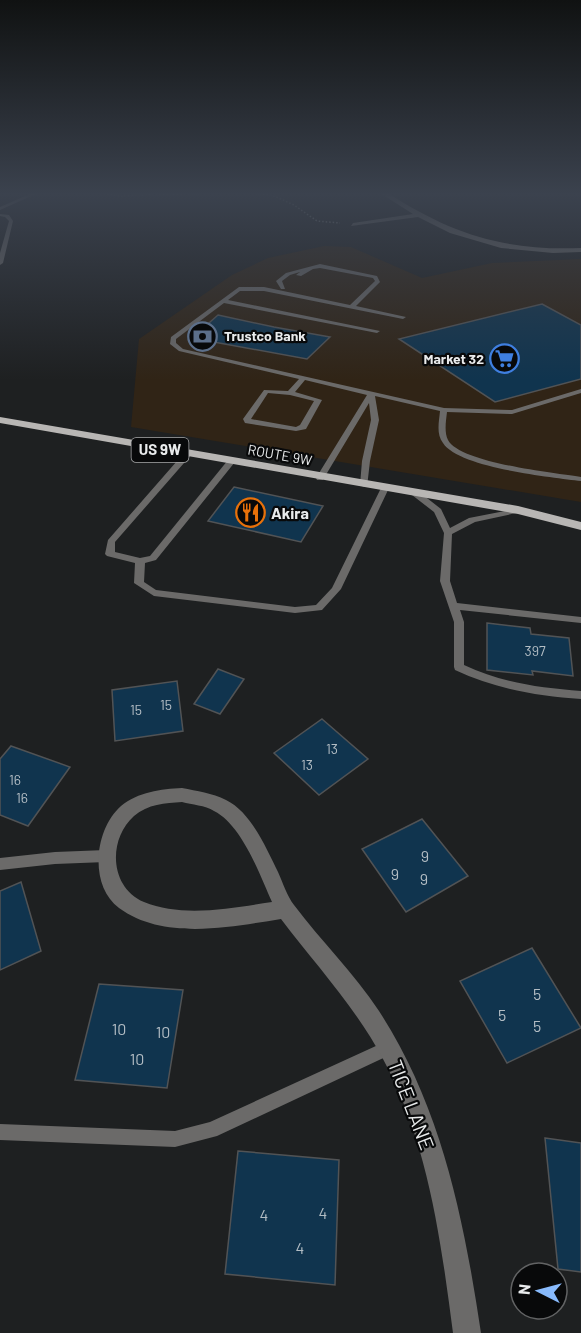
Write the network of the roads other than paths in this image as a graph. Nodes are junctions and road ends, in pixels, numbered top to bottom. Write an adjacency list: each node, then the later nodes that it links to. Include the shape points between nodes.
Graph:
1 (311, 268): 2 (lane); 4 (lane, via 288,274 279,281); 6 (lane, via 320,266 368,275 378,281)
2 (299, 275)
3 (289, 283): 4 (lane)
4 (281, 290): 5 (lane, via 239,289); 6 (lane)
5 (223, 301): 8 (lane); 9 (lane, via 174,338 173,344 181,350)
6 (351, 307): 7 (lane)
7 (403, 316)
8 (377, 331)
9 (304, 378): 11 (lane); 12 (lane)
10 (581, 391): 13 (lane, via 512,412)
11 (290, 393): 11 (lane, via 266,391 248,421 303,427 318,400)
12 (371, 394): 13 (lane); 17 (lane); 19 (lane, via 375,420)
13 (444, 410): 18 (lane, via 441,430 446,444 459,453 482,461)
14 (0, 420): 15 (main road, ROUTE 9W / US 9W)
15 (187, 454): 16 (main road, ROUTE 9W / US 9W); 25 (lane, via 111,542 110,554)
16 (231, 462): 17 (main road, ROUTE 9W / US 9W); 25 (lane, via 153,558)
17 (320, 478): 19 (main road, ROUTE 9W / US 9W)
18 (581, 479)
19 (364, 485): 20 (main road, ROUTE 9W / US 9W)
20 (385, 488): 21 (main road, ROUTE 9W / US 9W); 25 (lane, via 336,589 319,608 295,610 154,593 139,583)
21 (415, 493): 22 (main road, ROUTE 9W / US 9W); 24 (lane, via 438,511)
22 (518, 510): 23 (main road, ROUTE 9W / US 9W); 24 (lane, via 472,520)
23 (581, 523)
24 (448, 533): 26 (lane, via 445,581)
25 (140, 561)
26 (454, 606): 27 (lane); 28 (lane, via 459,622 459,668 514,688)
27 (581, 620)
28 (581, 695)
29 (106, 856): 30 (lane); 31 (street, TICE LANE, via 108,882 120,897 138,909 166,916 217,920); 31 (street, TICE LANE, via 118,824 127,811 141,802 182,795 207,801 232,814 264,864)
30 (0, 864)
31 (285, 909): 32 (street, TICE LANE, via 370,1017)
32 (388, 1048): 33 (lane, via 211,1130 175,1139); 34 (street, TICE LANE, via 404,1076 432,1155 456,1254)
33 (0, 1132)
34 (467, 1333)

